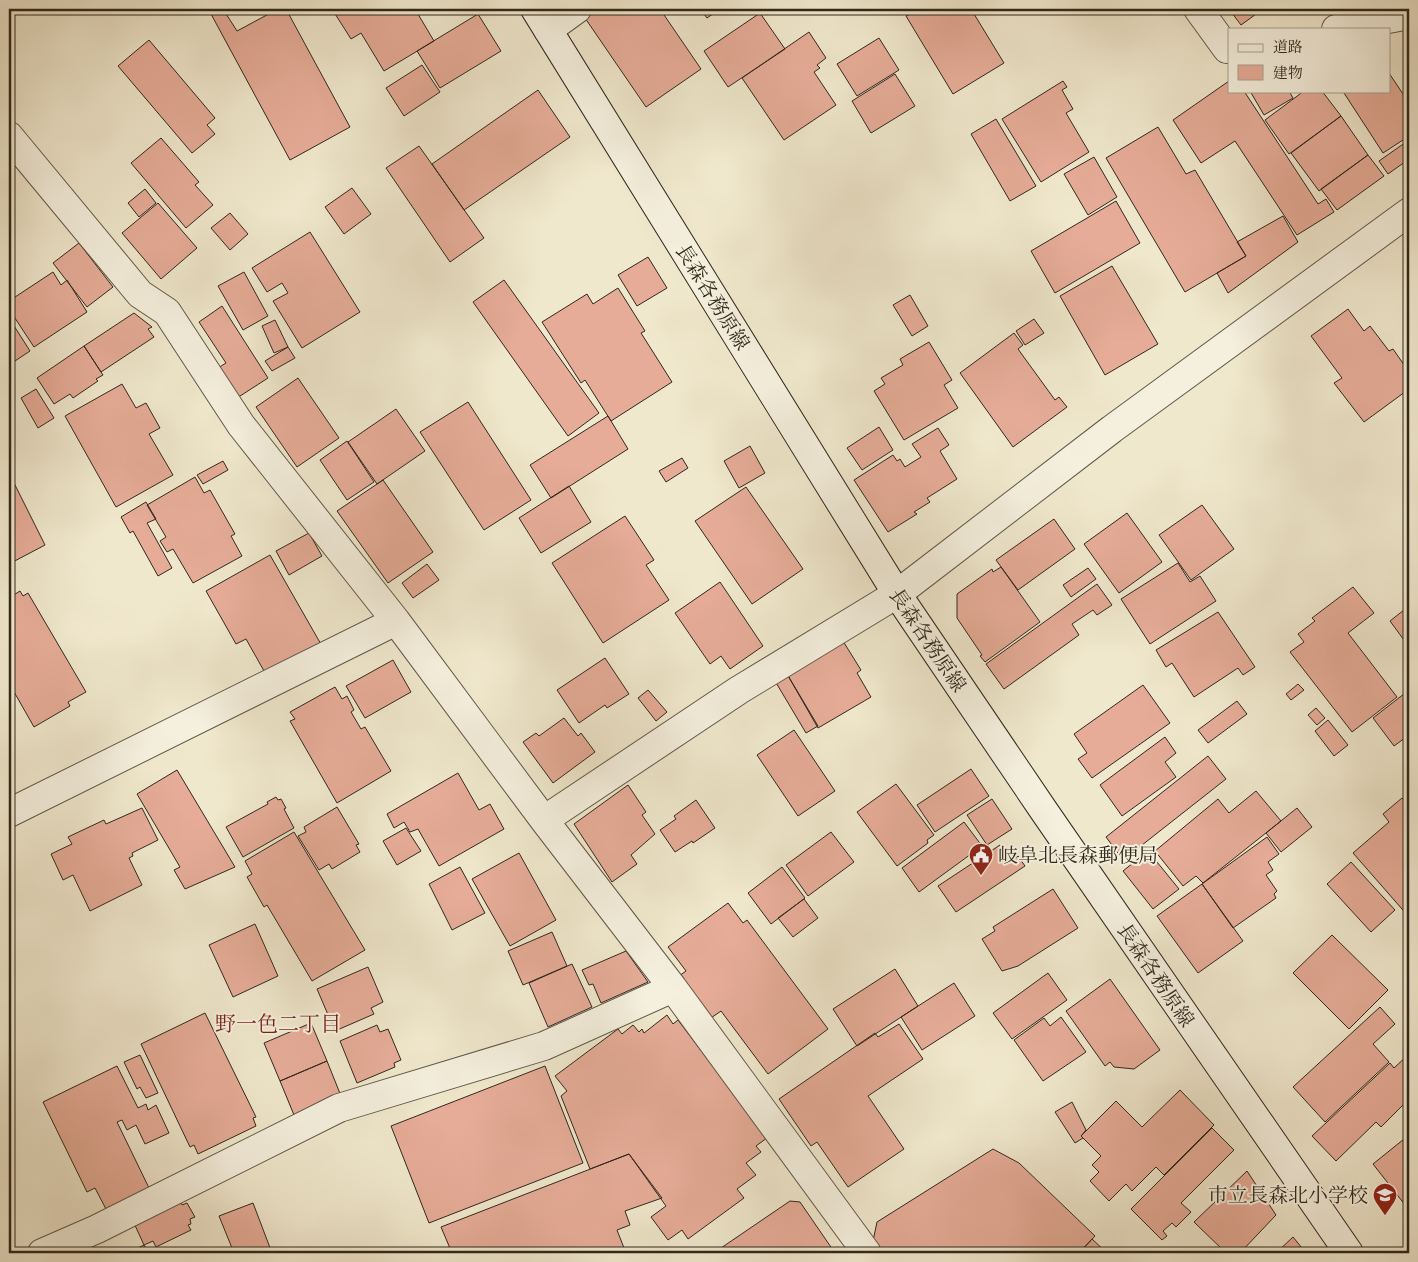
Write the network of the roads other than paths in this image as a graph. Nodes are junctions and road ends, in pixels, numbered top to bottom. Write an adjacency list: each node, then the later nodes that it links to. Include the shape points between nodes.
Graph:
1 (577, 9): 4 (street)
2 (1198, 9): 6 (street)
3 (1409, 15): 5 (street)
4 (541, 19): 9 (street, 長森各務原線)
5 (1341, 28)
6 (1228, 49)
7 (9, 136): 10 (street, via 140,294 167,312 240,425)
8 (1409, 212): 9 (street, via 1112,429)
9 (897, 594): 12 (street, via 739,690); 16 (street, 長森各務原線)
10 (396, 621): 11 (street); 12 (street)
11 (9, 813)
12 (544, 820): 13 (street)
13 (673, 988): 14 (street, via 544,1046 339,1108 97,1230); 15 (street)
14 (42, 1253)
15 (867, 1253)
16 (1349, 1253)

